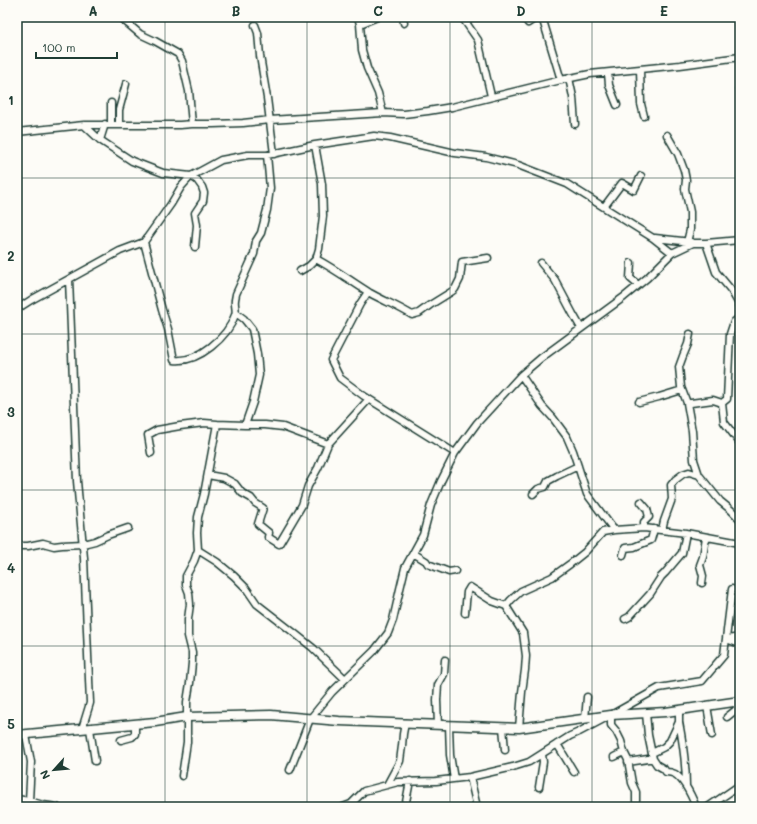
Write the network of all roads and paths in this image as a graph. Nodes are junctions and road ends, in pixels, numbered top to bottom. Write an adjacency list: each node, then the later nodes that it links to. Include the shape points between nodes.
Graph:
1 (120, 17): 23 (street, via 140,34 178,54 189,91)
2 (377, 17): 7 (street)
3 (462, 17): 15 (street, via 478,40)
4 (538, 17): 6 (street, via 528,24)
5 (542, 17): 13 (street)
6 (525, 19)
7 (359, 20): 18 (street, via 362,50)
8 (256, 25): 20 (street)
9 (740, 57): 10 (street)
10 (640, 69): 11 (street); 19 (street)
11 (608, 73): 12 (street); 17 (street)
12 (569, 78): 13 (street); 24 (street, via 574,97)
13 (561, 80): 15 (street)
14 (126, 84): 22 (street, via 119,110)
15 (491, 96): 18 (street, via 428,111)
16 (111, 103): 21 (street)
17 (616, 105)
18 (383, 113): 20 (street)
19 (644, 116)
20 (270, 120): 23 (street); 30 (street)
21 (108, 124): 22 (street); 25 (street); 28 (street)
22 (119, 124): 23 (street)
23 (192, 124)
24 (575, 124)
25 (84, 125): 26 (street); 28 (street)
26 (17, 132)
27 (667, 135): 37 (street, via 684,170 690,212)
28 (100, 140): 31 (street, via 132,161 163,173)
29 (315, 145): 30 (street); 33 (street, via 374,136 486,157 518,165 567,184); 42 (street, via 322,184 323,216)
30 (271, 154): 31 (street, via 221,160); 51 (street, via 267,210 254,254 236,294)
31 (191, 176): 36 (street, via 180,187 172,204); 39 (street, via 197,180 204,193 203,202 196,213 198,225)
32 (641, 176): 33 (street, via 634,190 622,184)
33 (604, 207): 34 (street)
34 (653, 238): 37 (street); 40 (street)
35 (740, 240): 38 (street)
36 (144, 242): 46 (street, via 120,251); 51 (street, via 174,360 189,359 203,353 222,337 231,326)
37 (690, 242): 38 (street); 40 (street)
38 (706, 243): 49 (street, via 716,272)
39 (195, 247)
40 (672, 253): 47 (street)
41 (488, 258): 48 (street, via 462,262 460,279 455,289 412,315)
42 (316, 259): 45 (street); 48 (street)
43 (541, 263): 53 (street, via 555,280)
44 (632, 263): 47 (street, via 630,278)
45 (300, 270)
46 (69, 279): 50 (street); 81 (street, via 77,481)
47 (638, 285): 53 (street)
48 (368, 292): 57 (street, via 331,360 340,378)
49 (740, 306)
50 (17, 309)
51 (236, 313): 62 (street, via 252,330 258,361 259,375)
52 (740, 317): 60 (street, via 734,322 730,334 727,399)
53 (581, 328): 55 (street)
54 (690, 334): 56 (street, via 680,367)
55 (521, 375): 66 (street, via 477,423); 67 (street, via 567,437)
56 (682, 390): 58 (street); 59 (street)
57 (369, 399): 64 (street); 66 (street)
58 (639, 402)
59 (687, 403): 60 (street, via 713,400); 69 (street, via 694,460)
60 (722, 403): 63 (street, via 724,422)
61 (217, 424): 62 (street); 65 (street, via 204,423 157,430 148,435); 68 (street)
62 (245, 425): 64 (street, via 283,427)
63 (740, 443)
64 (328, 444): 68 (street, via 302,505 279,544 268,537 269,533 258,524 263,508 242,493 235,484 224,478)
65 (151, 453)
66 (455, 453): 84 (street, via 431,505 423,535)
67 (578, 466): 70 (street, via 548,481 545,487); 76 (street, via 587,494)
68 (208, 475): 83 (street, via 198,517)
69 (699, 475): 72 (street, via 720,501); 77 (street, via 689,472 683,474 671,485 672,499)
70 (533, 494)
71 (641, 502): 74 (street, via 649,517 644,522)
72 (740, 519)
73 (128, 528): 81 (street)
74 (644, 528): 75 (street); 76 (street)
75 (654, 529): 77 (street); 85 (street, via 651,540 625,548)
76 (614, 530): 89 (street, via 603,532 570,564 552,577 521,591)
77 (662, 530): 78 (street)
78 (686, 533): 79 (street); 91 (street, via 682,553 650,594)
79 (706, 537): 80 (street); 87 (street, via 700,566)
80 (740, 543)
81 (83, 544): 82 (street, via 54,546 43,543); 114 (street, via 90,703)
82 (17, 546)
83 (198, 550): 96 (street, via 234,576 257,604 313,648); 103 (street, via 186,576 190,604 188,636 192,652)
84 (413, 553): 86 (street, via 428,564 449,572); 96 (street, via 405,568 388,633 374,651)
85 (623, 555)
86 (455, 571)
87 (702, 583)
88 (732, 589): 93 (street)
89 (506, 606): 90 (street, via 492,601 470,587); 113 (street, via 523,633 525,643)
90 (465, 612)
91 (625, 619)
92 (740, 637): 93 (street)
93 (726, 639): 94 (street); 102 (street, via 724,655 702,681 659,688)
94 (740, 644)
95 (445, 660): 110 (street, via 444,674 438,685)
96 (345, 679): 105 (street)
97 (587, 697): 106 (street)
98 (738, 701): 99 (street); 104 (street, via 737,709)
99 (707, 706): 100 (street); 117 (street)
100 (680, 710): 101 (street); 107 (street)
101 (646, 713): 102 (street); 123 (street)
102 (611, 715): 106 (street); 119 (street); 121 (street, via 611,724 616,730)
103 (187, 717): 105 (street, via 271,715); 109 (street); 129 (street)
104 (727, 717)
105 (310, 718): 108 (street, via 345,722); 127 (street)
106 (585, 719): 113 (street)
107 (679, 722): 123 (street, via 670,741); 135 (street)
108 (405, 723): 110 (street); 133 (street, via 400,761)
109 (135, 724): 114 (street); 118 (street, via 135,734)
110 (438, 725): 111 (street)
111 (448, 725): 112 (street); 131 (street)
112 (503, 727): 113 (street); 120 (street)
113 (519, 728)
114 (86, 729): 115 (street); 125 (street)
115 (26, 734): 116 (street); 138 (street, via 31,762)
116 (17, 735)
117 (712, 735)
118 (121, 740)
119 (556, 744): 122 (street); 128 (street)
120 (505, 750)
121 (624, 752): 124 (street); 126 (street)
122 (542, 754): 130 (street, via 524,764); 136 (street)
123 (653, 756): 126 (street); 135 (street, via 657,765 666,772 675,774)
124 (614, 757)
125 (94, 761)
126 (628, 762): 139 (street)
127 (290, 770)
128 (574, 772)
129 (182, 776)
130 (470, 777): 131 (street); 144 (street)
131 (454, 779): 132 (street)
132 (410, 781): 133 (street); 143 (street)
133 (387, 785): 140 (street, via 364,791)
134 (740, 785): 146 (street)
135 (686, 786): 145 (street)
136 (539, 787)
137 (17, 799): 138 (street)
138 (29, 801): 141 (street)
139 (636, 801)
140 (351, 806): 142 (street)
141 (57, 807)
142 (343, 807)
143 (405, 807)
144 (477, 807)
145 (696, 807)
146 (708, 807)

